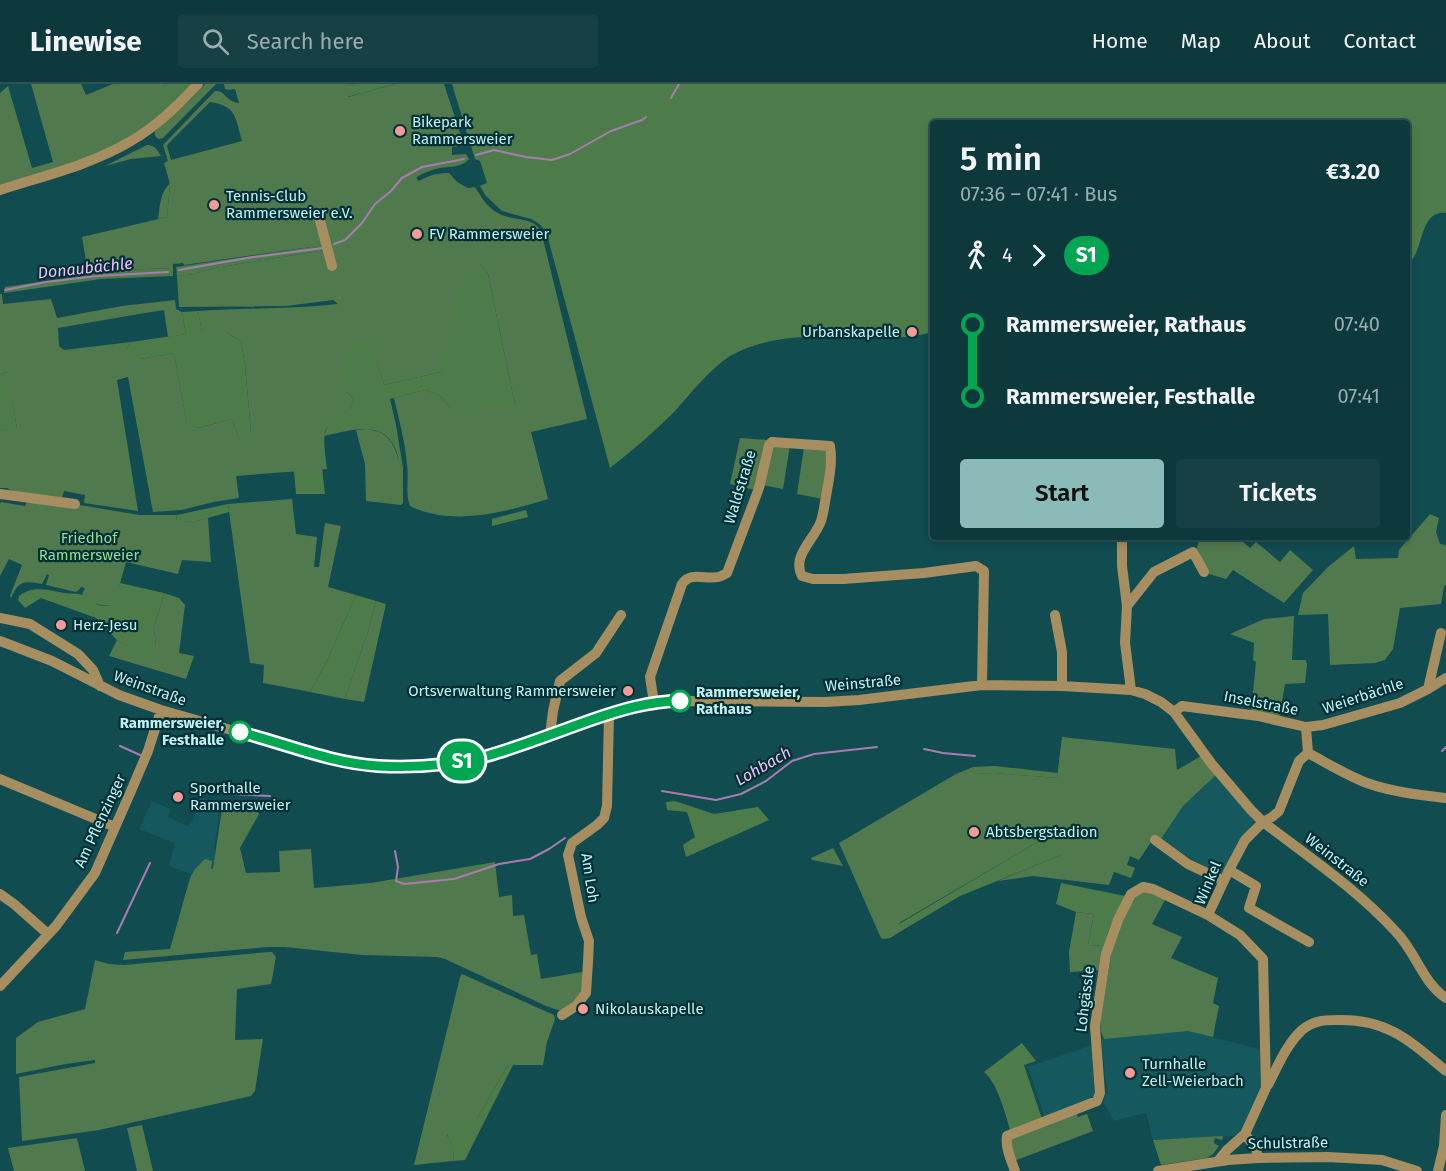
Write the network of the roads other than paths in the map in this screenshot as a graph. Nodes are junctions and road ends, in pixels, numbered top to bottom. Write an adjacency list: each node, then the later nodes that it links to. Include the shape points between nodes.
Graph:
1 (198, 84): 2 (street, via 147,131 113,151)
2 (0, 190)
3 (319, 217): 4 (street)
4 (332, 266)
5 (0, 494): 6 (street)
6 (75, 504)
7 (1122, 540): 9 (street)
8 (1204, 572): 9 (street, via 1193,552 1154,572)
9 (1127, 606): 20 (street, via 1125,643)
10 (621, 615): 26 (street, via 596,653 560,681)
11 (1056, 615): 18 (street)
12 (0, 618): 17 (street, Weinstraße, via 30,624 78,654 93,670)
13 (1441, 633): 19 (street)
14 (0, 641): 17 (street, Weinstraße, via 52,661)
15 (1446, 678): 19 (street, Weierbächle)
16 (982, 685): 18 (street, Weinstraße); 21 (street, Weinstraße, via 825,702); 21 (street, Waldstraße, via 984,571 975,566 843,579 802,576 799,560 822,520 830,446 772,442 727,573 719,577 694,576 682,584 650,677)
17 (100, 686): 22 (street, Weinstraße)
18 (1062, 686): 20 (street, Weinstraße)
19 (1428, 689): 25 (street, Weierbächle, via 1400,703)
20 (1131, 690): 23 (street, Weinstraße)
21 (654, 703): 24 (street, Weinstraße)
22 (161, 710): 26 (street, Weinstraße, via 309,752 377,766 458,762); 31 (street, Am Pflenzinger)
23 (1174, 712): 25 (street, Inselstraße, via 1182,706 1194,706); 30 (street, Weinstraße, via 1211,763)
24 (609, 714): 26 (street, Weinstraße); 40 (street, Am Loh, via 604,818 572,843 568,855 589,941 586,993)
25 (1306, 727): 27 (street, Inselstraße)
26 (550, 735)
27 (1308, 753): 29 (street, via 1368,783); 30 (street, via 1299,761 1279,811)
28 (0, 779): 31 (street)
29 (1446, 798)
30 (1263, 822): 33 (street, Winkel, via 1245,840); 39 (street, Weinstraße, via 1361,897 1399,934 1436,992)
31 (115, 827): 36 (street, Am Pflenzinger, via 95,873)
32 (1155, 840): 33 (street, via 1188,864)
33 (1226, 876): 35 (street, Winkel); 37 (street, via 1256,886 1249,908)
34 (0, 894): 36 (street)
35 (1208, 915): 41 (street, Winkel, via 1240,935 1263,959); 50 (street, Lohgässle, via 1153,889 1143,887 1131,894 1106,954 1095,1026 1099,1098 1007,1136)
36 (48, 934): 38 (street, Am Pflenzinger)
37 (1309, 942)
38 (0, 986)
39 (1446, 998)
40 (562, 1015)
41 (1266, 1049): 42 (street); 44 (street, Winkel)
42 (1284, 1053): 43 (street, Winkel, via 1302,1030 1313,1023 1354,1019 1381,1025 1397,1034); 44 (street, Winkel)
43 (1446, 1071)
44 (1266, 1088): 46 (street, Winkel)
45 (1446, 1115): 53 (street)
46 (1245, 1134): 47 (street); 48 (street, Winkel)
47 (1258, 1158): 48 (street, Schulstraße); 49 (street, Schulstraße, via 1328,1156)
48 (1218, 1161): 51 (street, Schulstraße)
49 (1381, 1166): 52 (street, Schulstraße)
50 (1015, 1171)
51 (1158, 1171)
52 (1417, 1171)
53 (1438, 1171)

